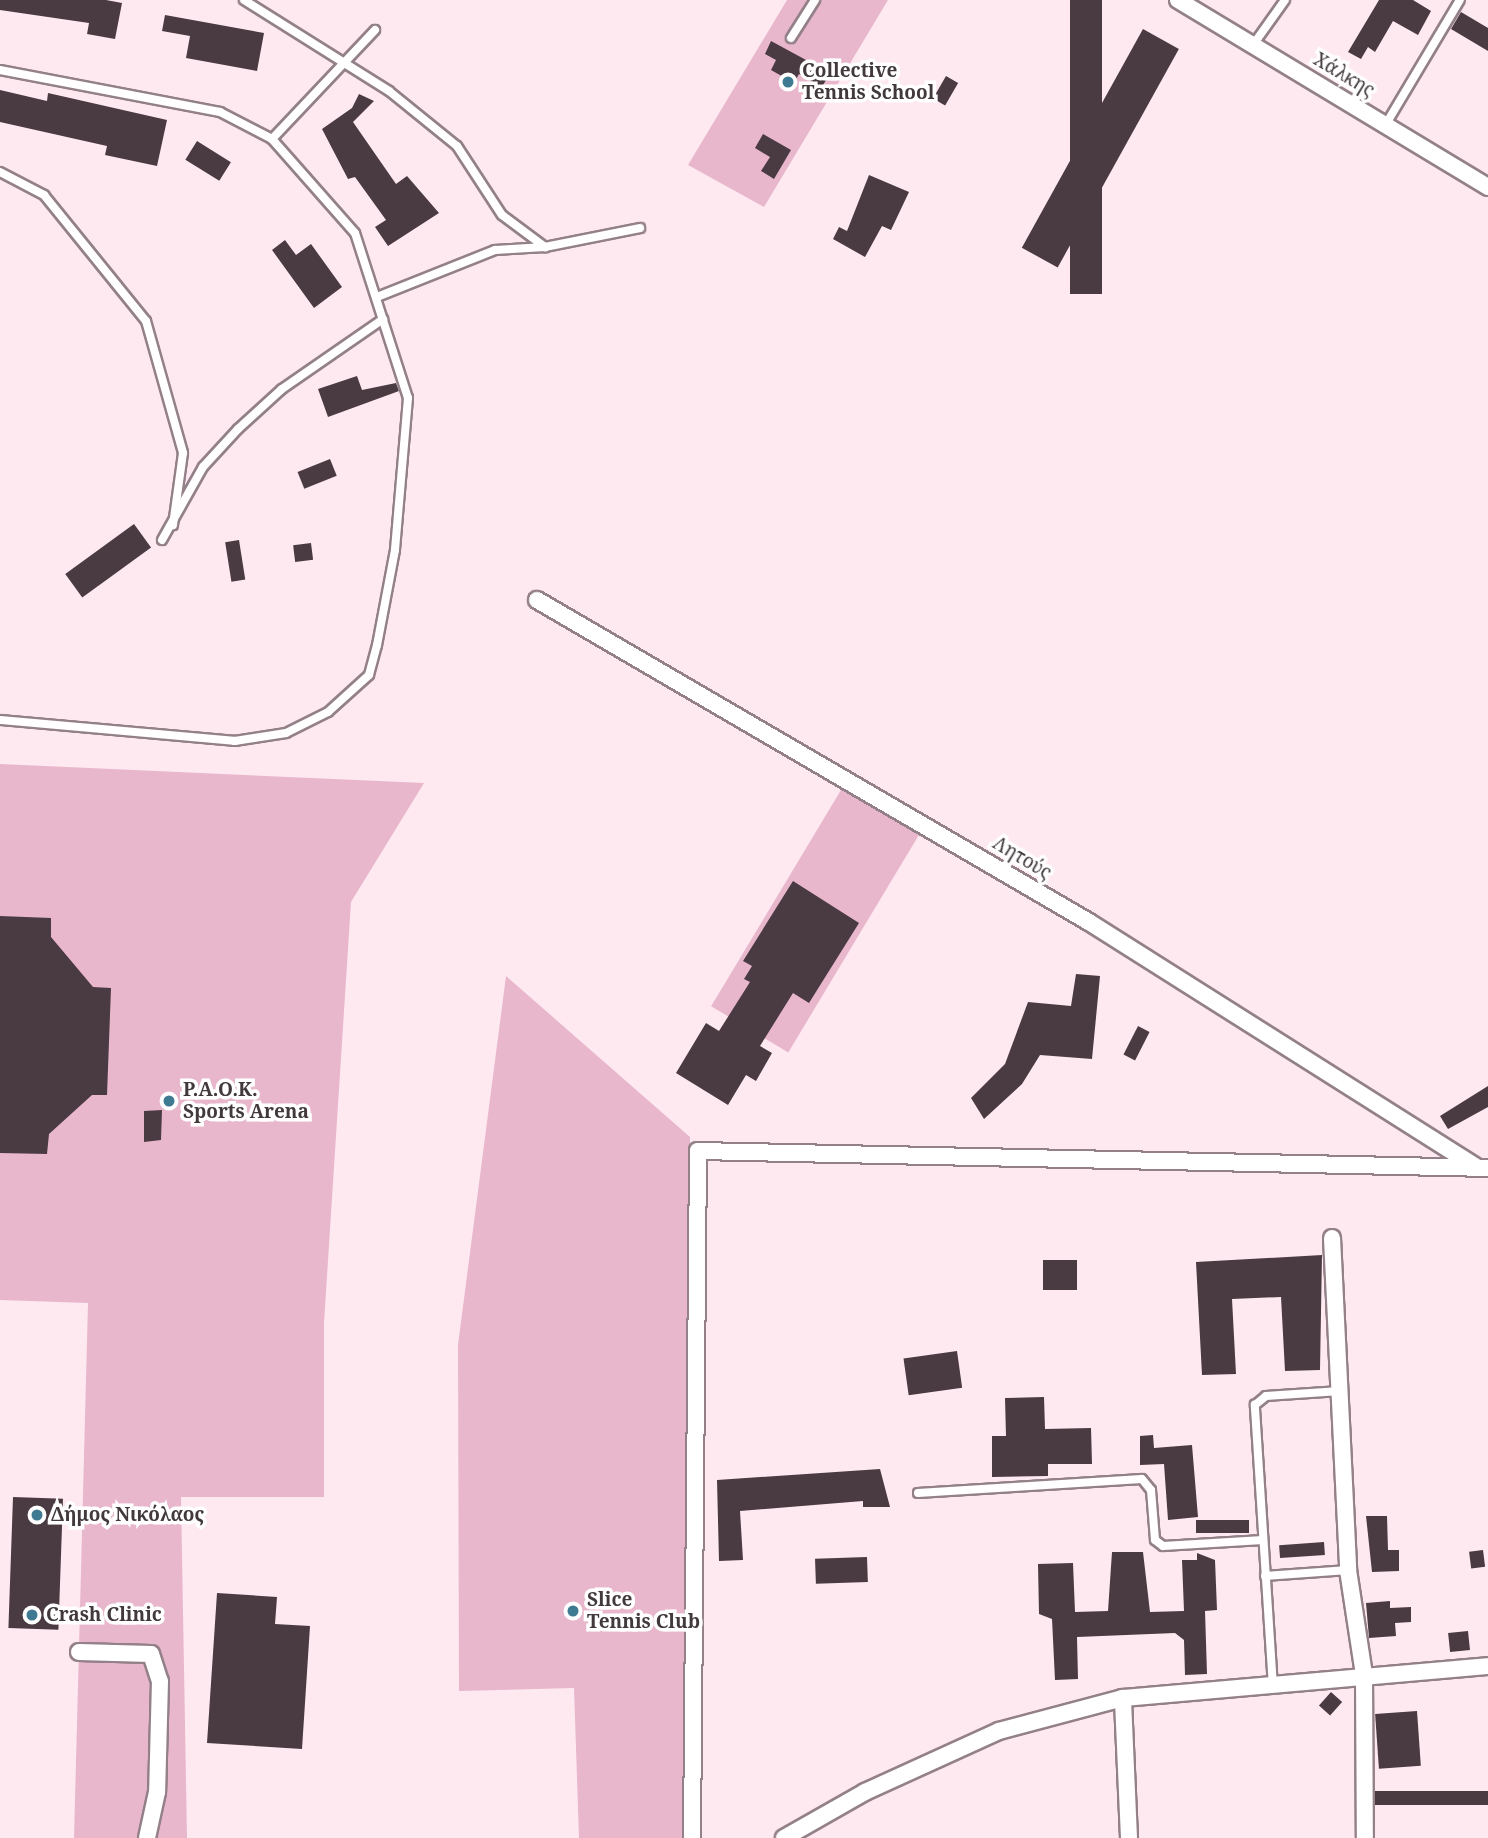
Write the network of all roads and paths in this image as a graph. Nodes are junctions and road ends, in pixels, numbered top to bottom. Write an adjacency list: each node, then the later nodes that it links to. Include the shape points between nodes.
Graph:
1 (244, 0): 9 (lane)
2 (815, 0): 7 (lane)
3 (1178, 0): 8 (street, Χάλκης)
4 (1285, 0): 8 (lane)
5 (1460, 0): 11 (lane)
6 (375, 30): 9 (lane)
7 (791, 38)
8 (1253, 45): 11 (street, Χάλκης)
9 (342, 66): 12 (lane); 16 (lane, via 389,91 457,146 502,215)
10 (0, 70): 12 (lane, via 220,112)
11 (1386, 124): 14 (street, Χάλκης)
12 (272, 139): 17 (lane, via 355,233)
13 (0, 173): 19 (lane, via 44,195 146,321 183,453)
14 (1488, 187)
15 (640, 228): 16 (lane)
16 (545, 247): 17 (lane, via 495,250)
17 (377, 297): 18 (lane)
18 (383, 320): 19 (lane, via 282,388 237,429 203,467); 22 (lane, via 408,398 395,550 369,676 328,712 286,733 235,741)
19 (173, 525): 20 (lane)
20 (162, 540)
21 (537, 600): 23 (street, Λητούς, via 1089,922)
22 (0, 720)
23 (1483, 1167): 36 (street, via 698,1151)
24 (1332, 1238): 25 (street)
25 (1340, 1391): 27 (lane, via 1266,1396 1255,1405); 28 (street)
26 (918, 1493): 27 (lane, via 1137,1478 1150,1485 1154,1535 1163,1546)
27 (1263, 1540): 29 (lane)
28 (1348, 1570): 29 (lane); 32 (street)
29 (1265, 1576): 33 (lane)
30 (79, 1652): 35 (street, via 152,1654 160,1695 157,1792)
31 (1488, 1666): 32 (street)
32 (1364, 1674): 33 (street); 39 (street)
33 (1273, 1689): 34 (street)
34 (1123, 1698): 37 (street, via 999,1731 876,1786); 38 (street)
35 (146, 1838)
36 (692, 1838)
37 (784, 1838)
38 (1129, 1838)
39 (1365, 1838)

